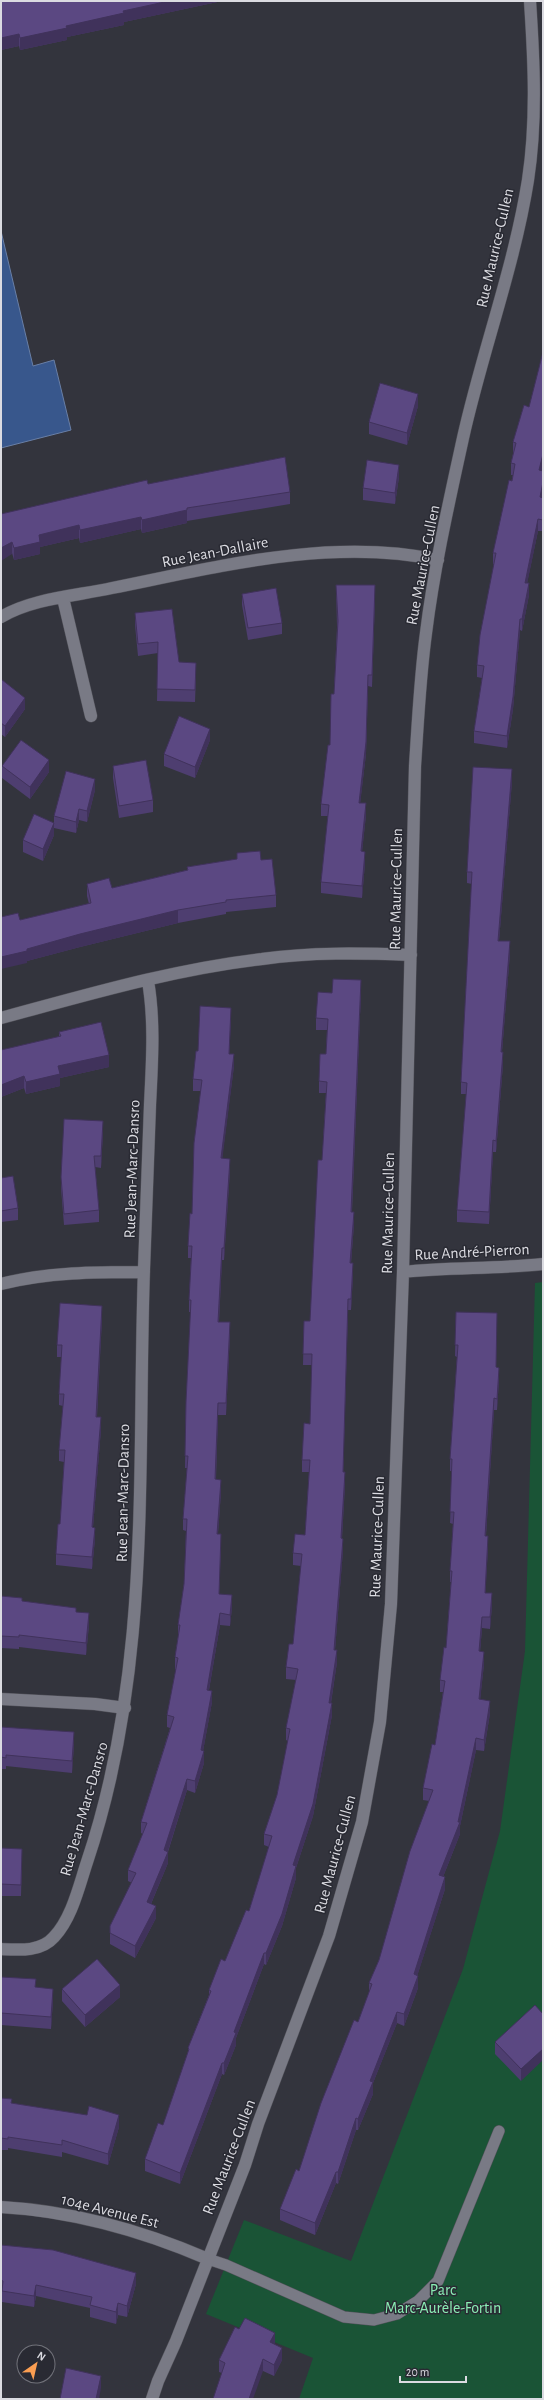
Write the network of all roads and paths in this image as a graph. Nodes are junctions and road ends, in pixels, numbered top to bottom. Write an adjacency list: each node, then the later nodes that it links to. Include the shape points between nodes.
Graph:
1 (530, 1): 2 (street, Rue Maurice-Cullen, via 534,86 528,182 463,438)
2 (438, 560): 3 (street, Rue Jean-Dallaire, via 404,554 293,555 252,560); 6 (street, Rue Maurice-Cullen, via 426,631 419,696)
3 (63, 598): 4 (street, Rue Jean-Dallaire, via 16,610); 5 (street)
4 (1, 617)
5 (91, 716)
6 (411, 955): 7 (street, via 322,954 279,957 221,965); 11 (street, Rue Maurice-Cullen)
7 (148, 981): 8 (street); 10 (street, Rue Jean-Marc-Dansro, via 153,1030)
8 (1, 1018)
9 (543, 1264): 11 (street, Rue André-Pierron, via 483,1269 436,1268)
10 (144, 1272): 12 (street, via 88,1272); 14 (street, Rue Jean-Marc-Dansro, via 137,1585)
11 (403, 1272): 18 (street, Rue Maurice-Cullen, via 391,1604 383,1702 368,1794 329,1936)
12 (1, 1284)
13 (1, 1698): 14 (street)
14 (125, 1708): 15 (street, Rue Jean-Marc-Dansro, via 116,1759 100,1822 66,1920 46,1944 30,1949)
15 (1, 1949)
16 (499, 2131): 18 (lane, via 438,2281 418,2301 397,2314 374,2320 344,2316)
17 (1, 2207): 18 (street, 104e Avenue Est, via 44,2211 100,2222)
18 (208, 2259): 19 (street, Rue Maurice-Cullen)
19 (152, 2399)

